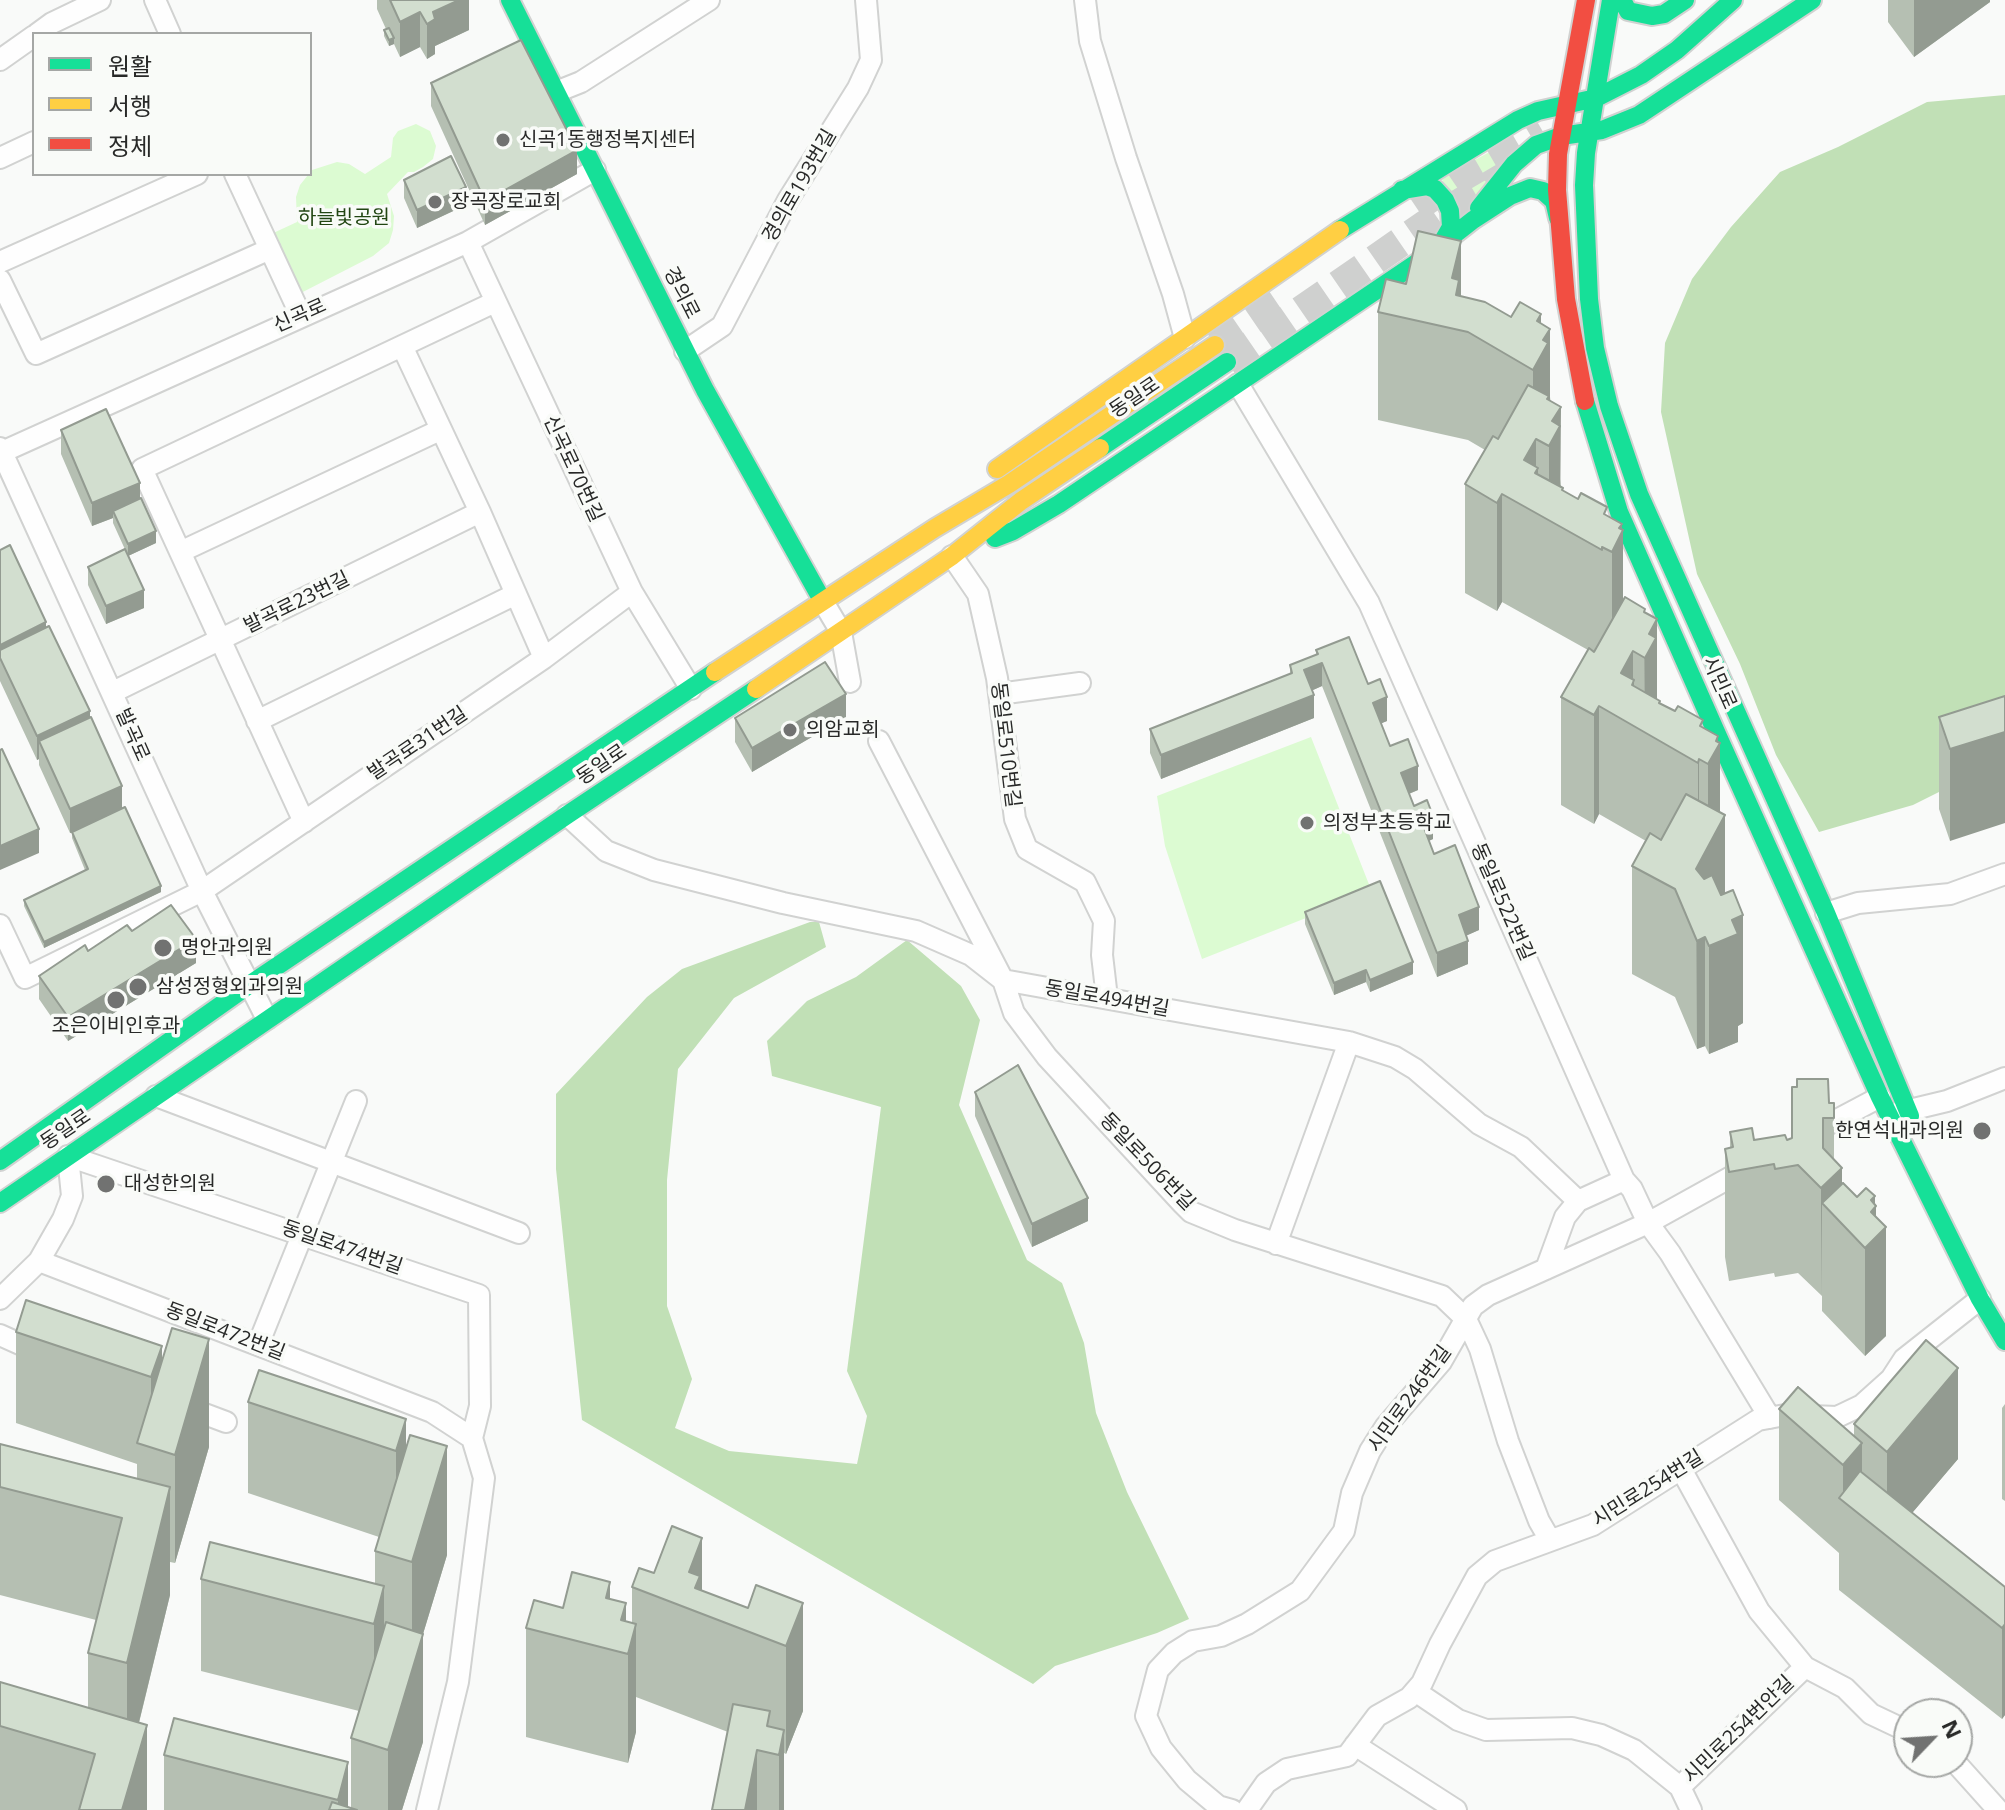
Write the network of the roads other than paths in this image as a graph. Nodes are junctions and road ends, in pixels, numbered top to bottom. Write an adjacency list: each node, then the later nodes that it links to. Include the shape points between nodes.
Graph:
1 (100, 0): 13 (street)
2 (155, 0): 14 (street)
3 (510, 0): 17 (street, 경의로)
4 (709, 0): 17 (street, via 581,82)
5 (866, 0): 40 (street, 경의로193번길, via 871,60 858,88 788,200 722,326)
6 (1085, 0): 37 (street, via 1090,41)
7 (1586, 0): 19 (street, 시민로)
8 (1611, 0): 18 (street, 시민로)
9 (1622, 0): 10 (street, via 1628,11 1652,16)
10 (1685, 0)
11 (1733, 0): 18 (street, via 1657,66)
12 (1812, 0): 20 (street, via 1639,115)
13 (39, 32)
14 (169, 32)
15 (32, 37): 16 (street)
16 (0, 60)
17 (556, 92): 24 (street, 경의로)
18 (1596, 98): 19 (street); 20 (street, 시민로)
19 (1567, 105): 21 (street, 시민로); 27 (street, via 1518,120)
20 (1590, 132): 21 (street); 66 (street, 시민로, via 1584,176 1587,277 1595,348 1618,437)
21 (1561, 136): 28 (street, via 1522,156); 29 (street, 시민로)
22 (32, 143): 23 (street)
23 (0, 158)
24 (595, 170): 30 (street, 신곡로); 40 (street, 경의로)
25 (193, 176): 33 (street)
26 (236, 176): 32 (street)
27 (1402, 190): 31 (street, via 1427,186 1445,200 1451,227); 37 (street)
28 (1460, 229): 29 (street, via 1510,196 1535,188 1554,201); 31 (street)
29 (1560, 232): 76 (street, 시민로, via 1583,396 1619,512)
30 (468, 242): 35 (street, 신곡로70번길); 36 (street, 신곡로)
31 (1440, 246): 42 (street)
32 (270, 249): 34 (street, via 36,354); 36 (street)
33 (0, 262)
34 (0, 280)
35 (495, 302): 39 (street); 49 (street, 신곡로70번길)
36 (301, 316): 44 (street, 신곡로)
37 (1185, 338): 46 (street, via 1019,452)
38 (1215, 345): 46 (street, 동일로)
39 (402, 346): 43 (street); 47 (street, via 142,469)
40 (685, 351): 51 (street, 경의로)
41 (1227, 362): 48 (street, 동일로, via 1021,501)
42 (1238, 384): 48 (street, via 1059,504 1013,531); 84 (street, 동일로522번길, via 1369,603)
43 (440, 430): 45 (street); 47 (street)
44 (1, 451): 58 (street, 발곡로)
45 (480, 512): 50 (street); 53 (street, 발곡로23번길)
46 (935, 528): 51 (street, 동일로)
47 (180, 552): 53 (street)
48 (952, 556): 52 (street, 동일로); 59 (street, 동일로510번길, via 978,594)
49 (632, 592): 54 (street, 발곡로31번길); 57 (street, 신곡로70번길)
50 (516, 594): 54 (street); 60 (street)
51 (822, 600): 52 (street); 57 (street, 동일로)
52 (841, 632): 55 (street); 62 (street, 동일로)
53 (220, 640): 58 (street, 발곡로23번길); 60 (street)
54 (544, 658): 63 (street, 발곡로31번길)
55 (850, 682)
56 (1080, 683): 59 (street)
57 (691, 689): 69 (street, 동일로)
58 (113, 692): 65 (street, 발곡로)
59 (999, 694): 70 (street, 동일로510번길, via 1015,819 1027,849 1085,882 1104,921)
60 (257, 721): 63 (street)
61 (879, 741): 68 (street, 동일로506번길)
62 (567, 815): 68 (street, 동일로494번길, via 606,851 654,870 916,931 971,955); 71 (street, 동일로)
63 (304, 822): 65 (street, 발곡로31번길)
64 (2005, 875): 66 (street, via 1950,894 1858,903)
65 (202, 891): 67 (street, 발곡로31번길, via 25,978); 69 (street, 발곡로)
66 (1826, 913): 76 (street, 시민로)
67 (0, 925)
68 (1003, 980): 70 (street, 동일로494번길); 90 (street, 동일로506번길, via 1014,1013 1036,1044 1191,1212)
69 (249, 985): 71 (street, 발곡로); 81 (street, 동일로)
70 (1107, 998): 72 (street, 동일로494번길)
71 (267, 1019): 74 (street, 동일로)
72 (1349, 1042): 85 (street, 동일로494번길, via 1415,1069 1479,1124 1521,1147); 90 (street)
73 (2005, 1078): 76 (street, via 1947,1101)
74 (156, 1096): 80 (street, 동일로); 82 (street)
75 (356, 1101): 82 (street)
76 (1892, 1107): 77 (street, 시민로); 78 (street); 95 (street, 시민로)
77 (1921, 1138)
78 (1798, 1140)
79 (1771, 1155): 87 (street, 시민로246번길)
80 (68, 1156): 86 (street, 동일로); 89 (street, 동일로474번길); 91 (street, via 72,1196)
81 (0, 1161)
82 (332, 1162): 88 (street); 89 (street)
83 (1934, 1165): 93 (street)
84 (1624, 1180): 85 (street); 87 (street, 동일로522번길)
85 (1578, 1201): 92 (street, via 1565,1217)
86 (0, 1203)
87 (1648, 1223): 92 (street, 시민로246번길); 102 (street, 동일로522번길)
88 (519, 1233)
89 (303, 1235): 99 (street); 104 (street, 동일로474번길, via 479,1295 480,1406)
90 (1276, 1244): 96 (street, 동일로506번길, via 1442,1296)
91 (39, 1261): 94 (street); 99 (street, 동일로472번길)
92 (1546, 1269): 96 (street, 시민로246번길, via 1488,1295)
93 (1989, 1275)
94 (0, 1299)
95 (1980, 1299): 98 (street, 시민로); 102 (street, 시민로254번길, via 1904,1359 1862,1405 1837,1417)
96 (1466, 1319): 106 (street, 동일로506번길, via 1513,1455); 114 (street, 시민로246번길, via 1441,1362 1370,1451 1352,1493 1344,1531 1300,1591 1234,1630 1193,1641 1158,1670 1146,1716 1161,1748 1187,1780 1218,1806)
97 (0, 1335): 100 (street)
98 (2005, 1341)
99 (258, 1345): 104 (street, 동일로472번길, via 432,1412)
100 (56, 1359)
101 (170, 1401): 103 (street)
102 (1770, 1418): 105 (street, 시민로254번길, via 1758,1420)
103 (226, 1422)
104 (472, 1438): 113 (street, via 484,1478 458,1682)
105 (1681, 1469): 106 (street, 시민로254번길, via 1593,1525); 107 (street, 시민로254번안길, via 1759,1611)
106 (1550, 1540): 108 (street, 시민로254번길, via 1495,1561 1477,1576)
107 (1805, 1667): 109 (street, via 1845,1688 1871,1714); 112 (street, 시민로254번안길)
108 (1415, 1691): 110 (street, 시민로254번길, via 1377,1716); 112 (street, 시민로254번안길, via 1458,1720 1486,1730 1572,1728 1601,1735 1634,1750)
109 (1893, 1724)
110 (1355, 1745): 115 (street, 시민로254번길, via 1347,1756 1287,1769 1266,1783); 116 (street)
111 (1969, 1778): 118 (street)
112 (1680, 1787): 117 (street)
113 (427, 1810)
114 (1232, 1810)
115 (1247, 1810)
116 (1456, 1810)
117 (1691, 1810)
118 (1998, 1810)

